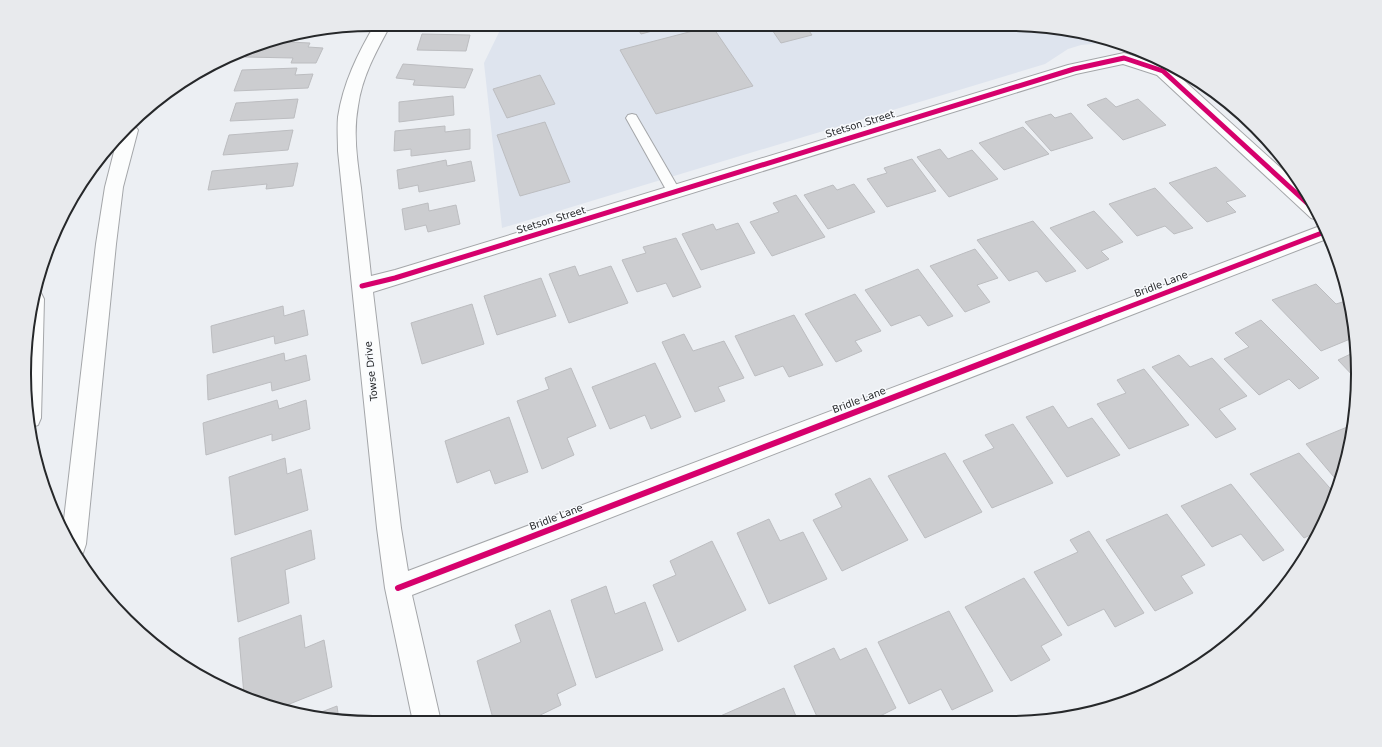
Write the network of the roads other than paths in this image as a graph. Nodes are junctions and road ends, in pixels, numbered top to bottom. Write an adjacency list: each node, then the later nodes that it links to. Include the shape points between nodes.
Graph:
1 (379, 31): 7 (main road, Towse Drive, via 363,60 354,84 347,117 347,151)
2 (632, 118): 4 (lane)
3 (128, 135): 10 (main road, via 114,187 106,244)
4 (674, 192): 5 (main road, Stetson Street, via 1074,69 1124,58 1163,71); 7 (main road, Stetson Street)
5 (1304, 200)
6 (1321, 233): 11 (main road, Bridle Lane)
7 (362, 286): 11 (main road, Towse Drive)
8 (32, 347): 9 (main road)
9 (31, 380)
10 (74, 540)
11 (398, 588): 12 (main road, Towse Drive)
12 (426, 716)

